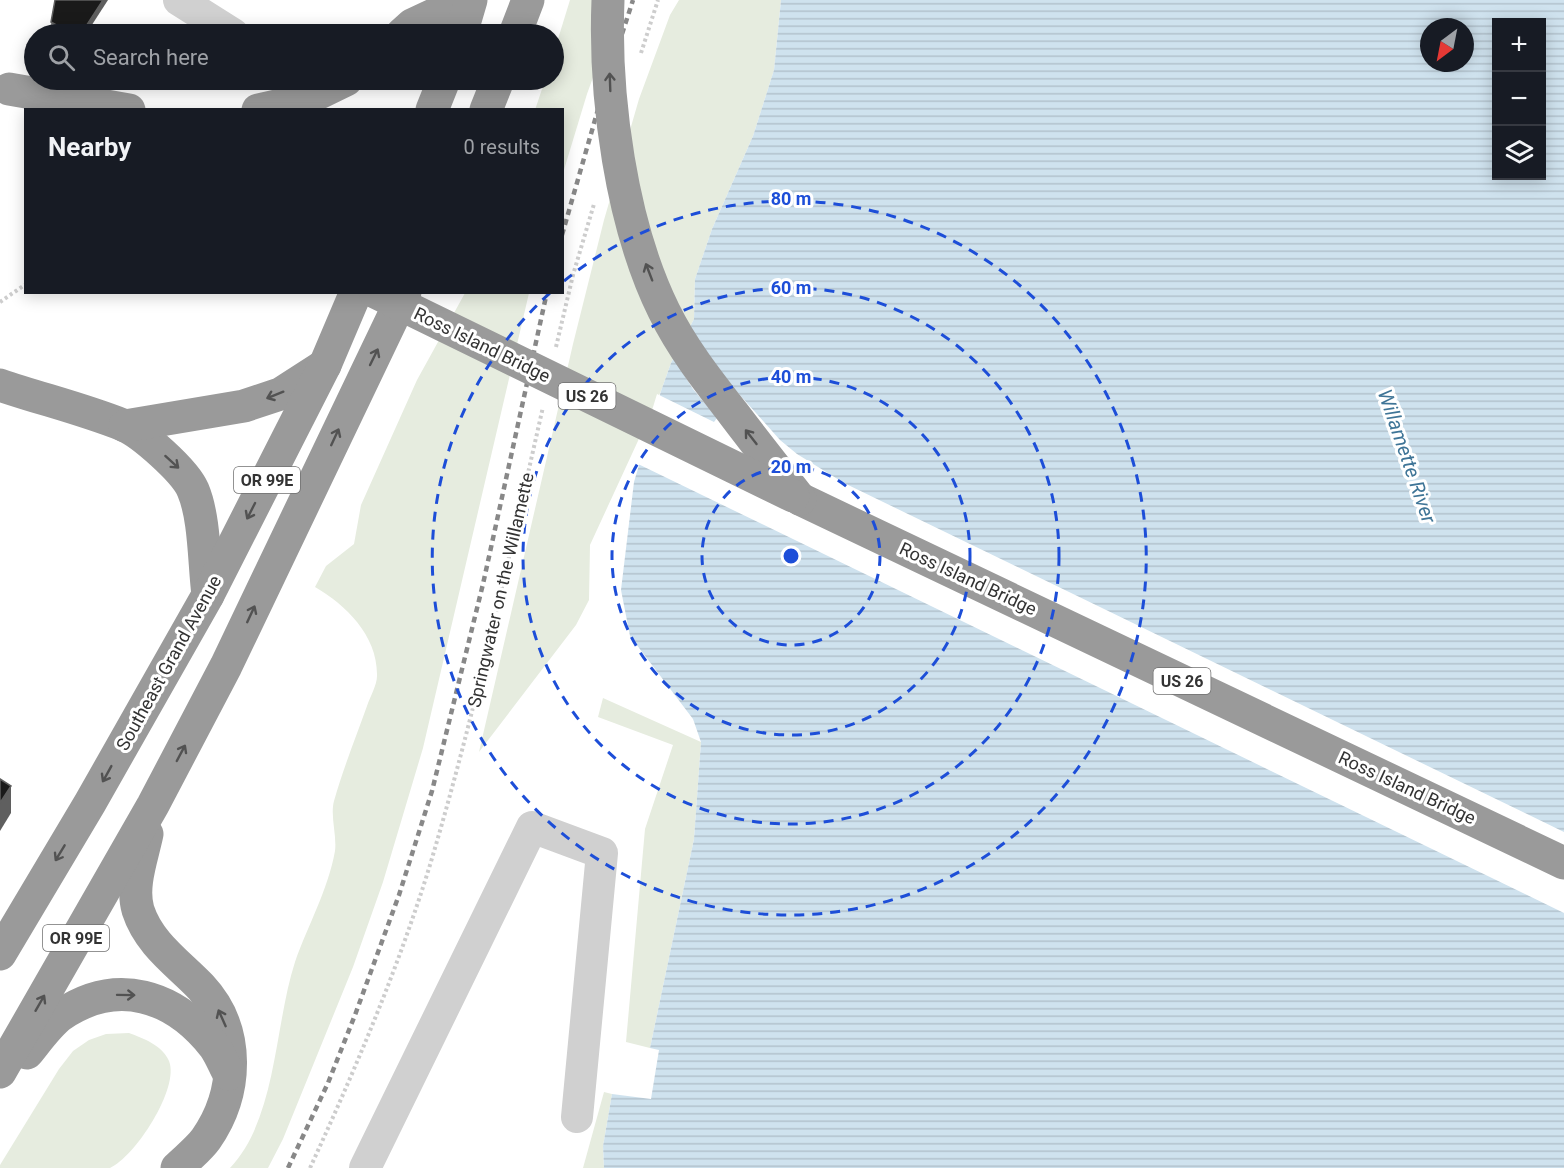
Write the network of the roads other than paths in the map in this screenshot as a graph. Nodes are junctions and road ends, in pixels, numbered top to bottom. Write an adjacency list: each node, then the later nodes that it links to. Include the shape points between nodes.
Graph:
1 (179, 0): 6 (street)
2 (465, 0): 7 (highway)
3 (471, 0): 8 (highway)
4 (528, 0): 9 (highway)
5 (608, 0): 26 (highway, one-way to 5, bridge, via 697,367 664,311 639,246 620,173 611,92)
6 (217, 24)
7 (414, 24)
8 (464, 24)
9 (519, 24)
10 (4, 86): 11 (highway); 16 (highway)
11 (24, 90)
12 (25, 90): 17 (highway)
13 (325, 90): 18 (highway, via 307,99)
14 (440, 90): 19 (highway)
15 (494, 90): 20 (highway)
16 (40, 108)
17 (119, 108)
18 (267, 108)
19 (433, 108)
20 (487, 108)
21 (355, 294): 23 (highway, OR 99E)
22 (393, 297): 26 (highway, Ross Island Bridge / US 26, bridge); 28 (highway, OR 99E, one-way to 22, via 226,666)
23 (325, 365): 25 (highway, one-way to 25, via 280,394 244,406); 27 (highway, Southeast Grand Avenue / OR 99E, one-way to 27)
24 (0, 385): 25 (highway)
25 (125, 426): 27 (highway, one-way to 27, via 168,458 193,489 199,509)
26 (800, 499): 29 (highway, Ross Island Bridge / US 26)
27 (207, 595): 30 (highway, Southeast Grand Avenue / OR 99E, one-way to 30)
28 (153, 805): 31 (highway, OR 99E, one-way to 28); 32 (highway, one-way to 28, via 227,1029 217,1007 146,931 138,910 136,896)
29 (1564, 863)
30 (0, 954)
31 (0, 1072)
32 (229, 1076): 33 (highway, one-way to 32, via 59,1016 97,998 119,994 155,999 175,1009 215,1048); 35 (highway, via 215,1126)
33 (0, 1087)
34 (577, 1117): 36 (street, via 602,853 532,827)
35 (177, 1168)
36 (365, 1168)

